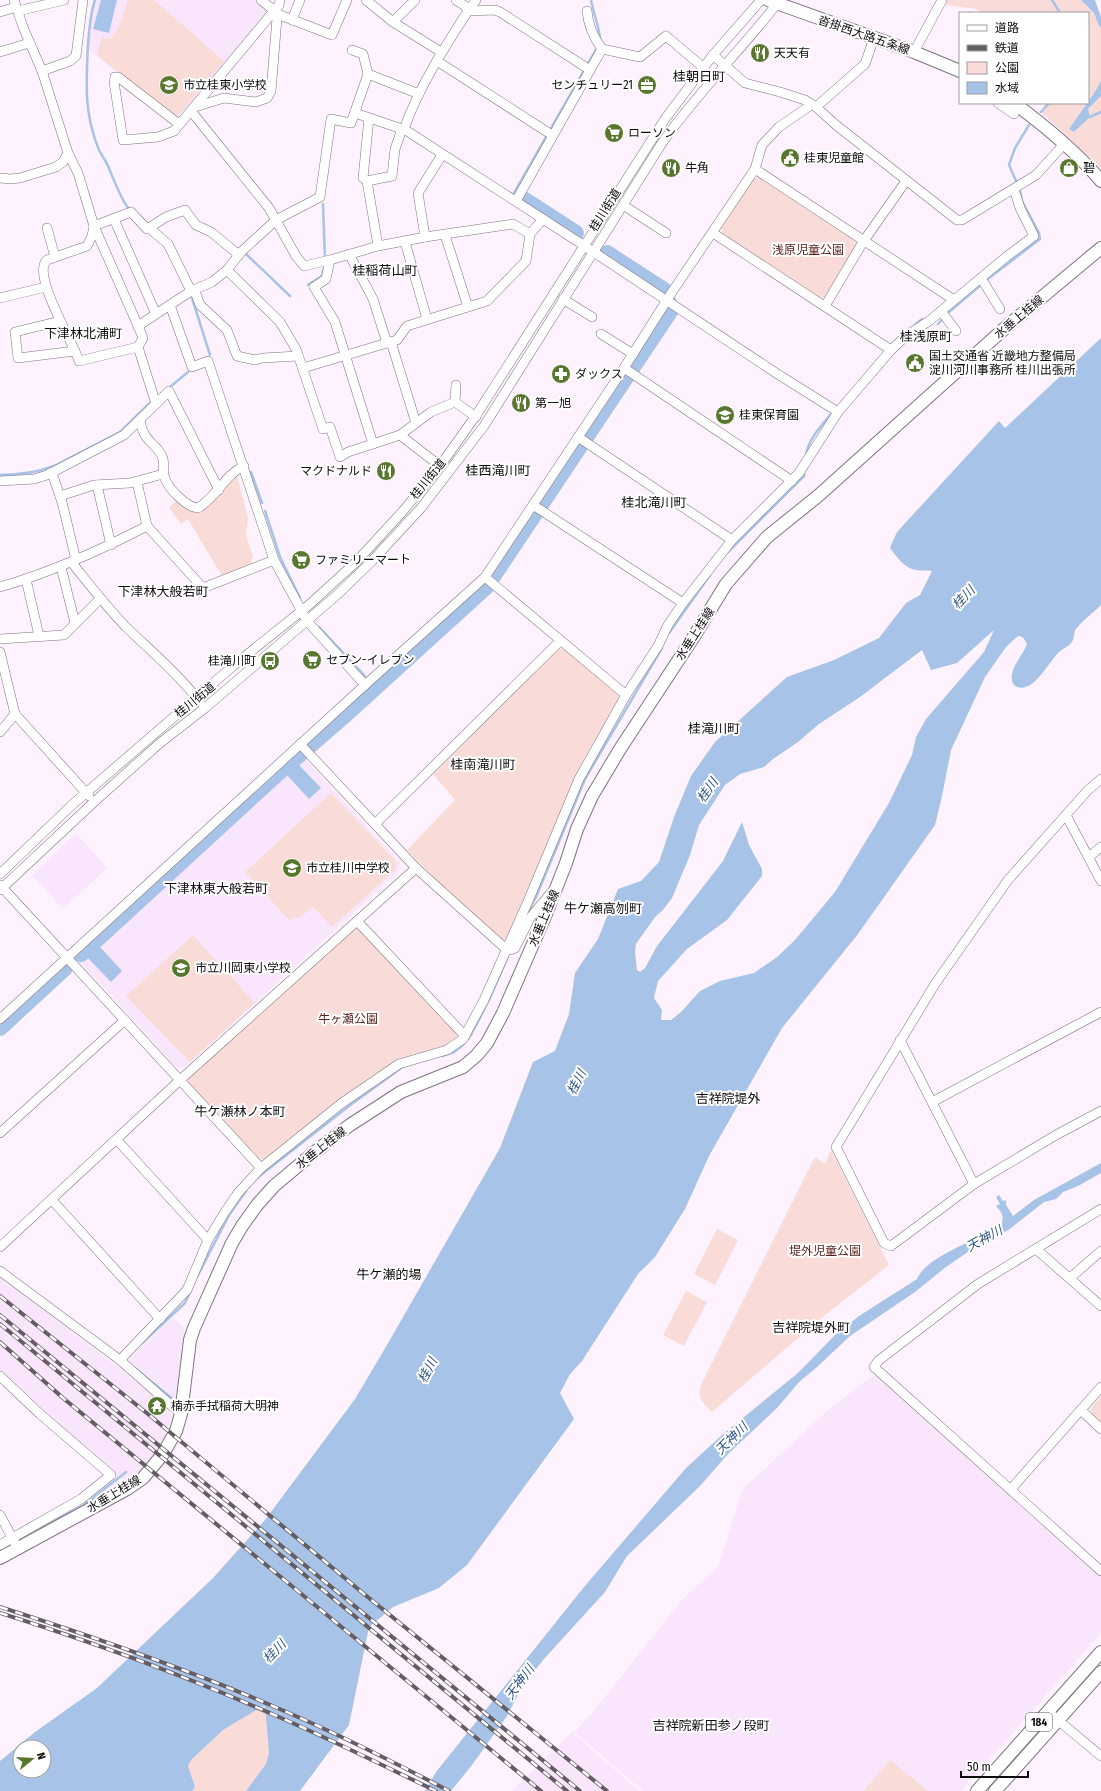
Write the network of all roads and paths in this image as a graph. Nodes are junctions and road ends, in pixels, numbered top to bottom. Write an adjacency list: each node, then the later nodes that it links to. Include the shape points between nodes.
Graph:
1 (64, 0): 14 (street)
2 (83, 0): 32 (street, via 76,56 70,61)
3 (261, 0): 15 (street)
4 (280, 0): 15 (street)
5 (300, 0): 19 (street)
6 (348, 0): 19 (street, via 332,36)
7 (366, 0): 20 (street)
8 (415, 0): 20 (street)
9 (456, 0): 16 (street)
10 (476, 0): 16 (street)
11 (761, 0): 27 (street, 桂川街道)
12 (942, 0): 26 (street)
13 (775, 1): 21 (main road, 沓掛西大路五条線); 29 (street, 桂川街道)
14 (16, 6): 18 (street); 22 (street)
15 (274, 11): 19 (street); 39 (street); 39 (street, via 277,18 273,68 271,91 267,98 256,102 224,98)
16 (468, 11): 28 (street); 31 (street, via 500,12)
17 (587, 11): 23 (street, via 596,41)
18 (0, 12)
19 (292, 20)
20 (393, 22): 28 (street)
21 (874, 38): 26 (main road, 沓掛西大路五条線); 37 (street, via 865,64)
22 (29, 42): 25 (street); 32 (street)
23 (602, 49): 30 (street, via 640,57 666,36); 31 (street)
24 (352, 50): 34 (street, via 363,54)
25 (0, 52)
26 (914, 52): 33 (main road, 沓掛西大路五条線)
27 (713, 55): 29 (street); 30 (street, 桂川街道)
28 (439, 57): 35 (street); 44 (street)
29 (724, 66): 37 (street, via 745,83 805,100); 55 (street, 桂川街道, via 685,111)
30 (704, 68): 70 (street, 桂川街道, via 665,119)
31 (590, 70): 44 (street)
32 (42, 71): 46 (street)
33 (959, 71)
34 (368, 74): 35 (street); 40 (street)
35 (419, 94): 43 (street)
36 (1001, 104): 38 (street)
37 (814, 106): 48 (street, via 779,127 762,145); 51 (street)
38 (1014, 108): 45 (main road)
39 (193, 109): 42 (street); 58 (street)
40 (355, 113): 41 (street); 58 (street, via 352,123 331,119 320,197)
41 (368, 118): 43 (street); 50 (street, via 363,178)
42 (179, 124): 42 (street, via 177,130 158,137 123,140 115,77)
43 (403, 129): 47 (street); 50 (street, via 395,149 392,176)
44 (552, 135): 54 (street)
45 (1064, 144): 52 (main road); 53 (street, via 1036,175)
46 (68, 153): 49 (street, via 63,162 56,167 20,178); 59 (street, via 78,173)
47 (442, 155): 54 (street); 66 (street, via 418,193)
48 (755, 169): 63 (street); 68 (street)
49 (0, 178)
50 (367, 181): 69 (street)
51 (906, 181): 53 (street, via 957,220 962,220); 68 (street)
52 (1101, 181)
53 (1014, 189): 78 (street, via 1034,236)
54 (516, 201): 57 (street)
55 (623, 205): 62 (street); 72 (street, 桂川街道)
56 (114, 219): 59 (street); 61 (street, via 131,212 147,229); 90 (street)
57 (543, 219): 64 (street); 70 (street)
58 (276, 220): 74 (street); 76 (street, via 301,264 307,267)
59 (94, 226): 75 (street, via 87,246); 94 (street)
60 (47, 228): 75 (street)
61 (149, 228): 74 (street, via 166,217 185,210 196,225 211,232); 80 (street, via 168,244)
62 (666, 233)
63 (713, 233): 84 (street, via 672,292); 86 (street)
64 (530, 234): 65 (street, via 513,224); 87 (street, via 526,261 487,301)
65 (445, 235): 66 (street); 87 (street)
66 (425, 237): 67 (street)
67 (405, 242): 69 (street); 92 (street)
68 (863, 242): 83 (street); 86 (street)
69 (378, 246): 73 (street)
70 (583, 246): 72 (street); 110 (street, 桂川街道)
71 (1101, 248): 162 (main road, 水垂上桂線, via 1005,328 818,496 767,537 726,584 592,796 577,829)
72 (593, 252): 82 (street, 桂川街道); 84 (street)
73 (349, 254): 76 (street); 97 (street, via 373,299)
74 (239, 255): 77 (street)
75 (55, 257): 79 (street, via 42,265)
76 (330, 260): 103 (street, via 326,279 314,287 335,322)
77 (226, 270): 80 (street, via 212,282); 102 (street, via 280,322)
78 (981, 278): 83 (street); 88 (street)
79 (46, 287): 81 (street); 93 (street)
80 (191, 291): 85 (street); 102 (street, via 196,294 200,305 227,330 237,356 255,360)
81 (0, 298)
82 (563, 299): 91 (street); 139 (street, 桂川街道, via 484,426 443,481 372,562)
83 (954, 300): 89 (street)
84 (671, 303): 101 (street); 109 (street)
85 (170, 305): 90 (street); 116 (street, via 192,366 208,361)
86 (825, 306): 99 (street)
87 (468, 307): 92 (street)
88 (1000, 309)
89 (941, 311): 95 (street); 99 (street)
90 (156, 314): 94 (street)
91 (592, 317)
92 (428, 319): 97 (street, via 407,326 397,340)
93 (60, 321): 100 (street); 100 (street, via 15,332 18,358)
94 (138, 326): 98 (street, via 143,338)
95 (956, 331)
96 (601, 334): 101 (street)
97 (389, 343): 103 (street); 112 (street)
98 (138, 347): 100 (street, via 79,361); 108 (street)
99 (891, 350): 109 (street)
100 (75, 351)
101 (633, 354): 105 (street)
102 (298, 356): 104 (street)
103 (345, 356): 104 (street); 115 (street)
104 (303, 368): 115 (street, via 323,429 330,426 340,457)
105 (624, 368): 114 (street); 121 (street)
106 (456, 385): 107 (street)
107 (455, 402): 110 (street); 112 (street, via 431,412)
108 (156, 404): 111 (street); 124 (street, via 169,391)
109 (836, 411): 121 (street)
110 (476, 417): 117 (street, 桂川街道)
111 (140, 420): 118 (street, via 124,435); 119 (street, via 144,434 161,454 165,466)
112 (416, 423): 113 (street)
113 (400, 435): 115 (street); 117 (street)
114 (581, 439): 126 (street); 128 (street)
115 (373, 444)
116 (244, 466): 124 (street, via 236,470); 130 (street)
117 (440, 466): 138 (street, 桂川街道, via 356,562)
118 (51, 470): 120 (street, via 34,479); 125 (street)
119 (163, 474): 122 (street); 124 (street, via 172,490 194,508 204,504)
120 (0, 481)
121 (792, 481): 128 (street)
122 (137, 482): 123 (street); 127 (street)
123 (97, 485): 125 (street); 129 (street)
124 (219, 490)
125 (60, 496): 131 (street)
126 (534, 505): 134 (street); 137 (street)
127 (147, 526): 129 (street); 130 (street, via 203,588)
128 (732, 540): 137 (street)
129 (112, 545): 131 (street)
130 (274, 560): 138 (street)
131 (74, 561): 132 (street); 136 (street)
132 (62, 567): 133 (street); 140 (street)
133 (26, 579): 135 (street); 141 (street)
134 (489, 580): 143 (street); 145 (street)
135 (0, 587)
136 (100, 598): 140 (street); 147 (street, via 170,667)
137 (683, 603): 146 (street)
138 (300, 612): 139 (street); 147 (street, 桂川街道)
139 (306, 621): 145 (street); 148 (street, 桂川街道)
140 (75, 623): 141 (street, via 64,635)
141 (39, 636): 142 (street)
142 (0, 640)
143 (560, 641): 146 (street); 156 (street)
144 (0, 652): 149 (street)
145 (365, 685): 151 (street)
146 (626, 695): 165 (street, via 579,779)
147 (197, 698): 148 (street); 153 (street, 桂川街道)
148 (205, 708): 154 (street, 桂川街道)
149 (15, 714): 150 (street); 153 (street)
150 (0, 732)
151 (304, 748): 156 (street); 166 (street)
152 (1101, 779): 155 (street)
153 (86, 793): 154 (street); 160 (street, 桂川街道)
154 (94, 802): 163 (street, 桂川街道)
155 (1066, 815): 158 (street); 171 (street, via 1008,880 935,984)
156 (375, 824): 159 (street)
157 (1101, 847): 158 (street)
158 (1089, 857): 161 (street)
159 (416, 868): 164 (street); 165 (street)
160 (0, 874)
161 (1101, 881)
162 (558, 884): 165 (street, via 530,918); 194 (main road, 水垂上桂線, via 503,1013 487,1043 476,1056 452,1073 415,1086 389,1099 350,1125 274,1186 242,1226 220,1268 194,1328)
163 (1, 888): 166 (street)
164 (357, 921): 170 (street); 172 (street)
165 (510, 949): 170 (street)
166 (67, 958): 168 (street); 169 (street)
167 (1101, 1012): 173 (street)
168 (0, 1019)
169 (125, 1020): 172 (street); 175 (street)
170 (465, 1036): 177 (street, via 447,1050 399,1064 334,1109)
171 (900, 1040): 173 (street); 178 (street, via 836,1147 884,1243 891,1246)
172 (180, 1080): 176 (street); 177 (street)
173 (932, 1102): 178 (street)
174 (1101, 1111): 178 (street)
175 (0, 1133)
176 (117, 1140): 179 (street); 183 (street)
177 (261, 1168): 183 (street, via 238,1193)
178 (974, 1184)
179 (52, 1200): 184 (street); 190 (street)
180 (1101, 1202): 182 (street, via 1069,1221)
181 (1101, 1209): 182 (street)
182 (1066, 1230): 185 (street)
183 (208, 1240): 190 (street, via 186,1290)
184 (0, 1247)
185 (1036, 1249): 188 (street); 197 (street, via 978,1284 878,1361 874,1367)
186 (1101, 1251): 188 (street)
187 (0, 1271): 191 (street)
188 (1070, 1278): 189 (street)
189 (1100, 1302)
190 (160, 1319): 191 (street)
191 (120, 1360): 194 (street)
192 (0, 1376): 199 (street, via 111,1475 81,1499)
193 (1101, 1388): 195 (street)
194 (176, 1409): 199 (main road, 水垂上桂線, via 176,1431 163,1454 143,1478 127,1489)
195 (1081, 1410): 196 (street); 197 (street)
196 (1101, 1429)
197 (1011, 1489): 202 (street)
198 (0, 1515): 199 (street)
199 (15, 1543): 200 (street); 201 (main road, 水垂上桂線)
200 (0, 1545)
201 (0, 1558)
202 (1101, 1571)
203 (1101, 1652): 204 (main road, 184)
204 (1097, 1665): 206 (main road, 184)
205 (1101, 1672): 207 (main road, 184)
206 (1048, 1711): 207 (street); 209 (main road, 184)
207 (1058, 1720): 208 (street); 210 (main road, 184)
208 (1101, 1756)
209 (1005, 1759): 210 (street); 211 (main road, 184)
210 (1015, 1768): 212 (main road, 184)
211 (977, 1791)
212 (995, 1791)

